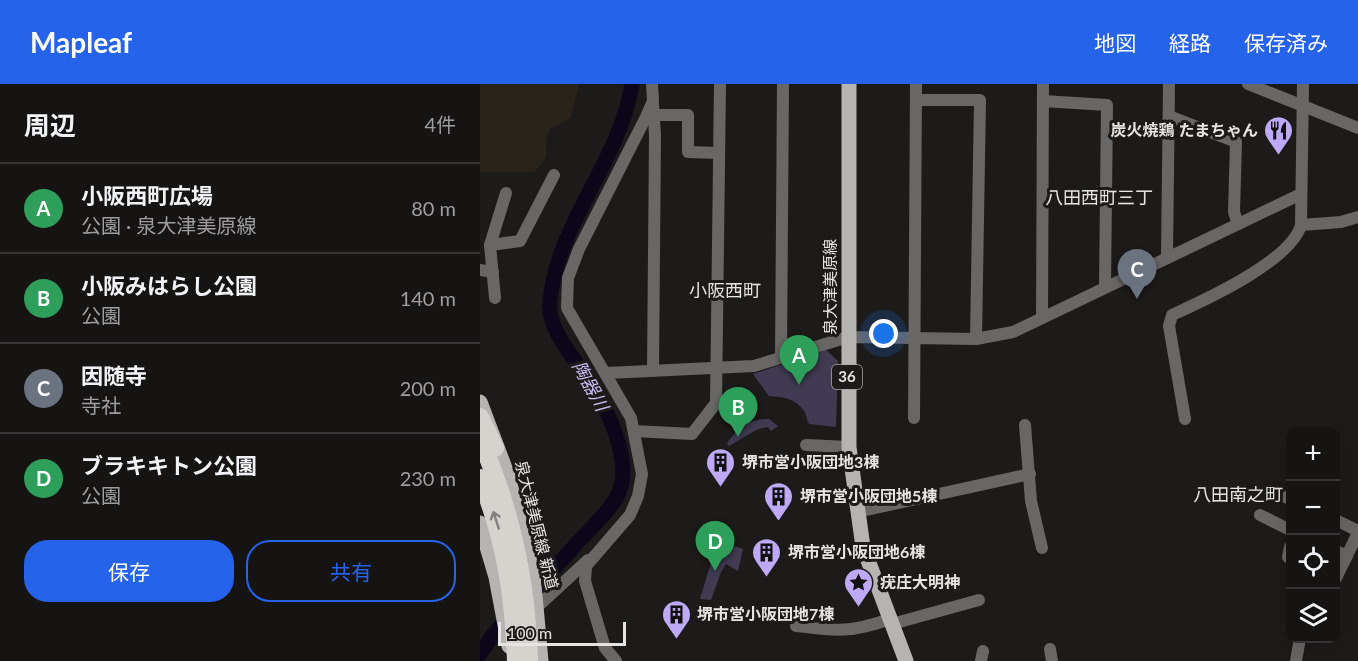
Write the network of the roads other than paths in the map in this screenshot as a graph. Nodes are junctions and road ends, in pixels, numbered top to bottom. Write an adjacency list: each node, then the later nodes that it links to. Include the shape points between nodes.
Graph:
1 (652, 84): 11 (street)
2 (720, 84): 17 (street)
3 (783, 84): 33 (street)
4 (849, 84): 30 (main road, 泉大津美原線 / 36)
5 (916, 84): 10 (street)
6 (1043, 84): 12 (street)
7 (1169, 84): 15 (street)
8 (1248, 84): 13 (street)
9 (1303, 84): 13 (street)
10 (916, 100): 31 (street, via 980,100); 32 (street)
11 (653, 101): 14 (street); 36 (street, via 568,278 567,308)
12 (1043, 101): 27 (street, via 1107,105); 29 (street)
13 (1303, 106): 16 (street); 20 (street)
14 (654, 114): 17 (street, via 688,115 688,152); 35 (street)
15 (1168, 116): 22 (street, via 1236,142 1234,212); 25 (street)
16 (1358, 128)
17 (719, 153): 34 (street)
18 (554, 175): 24 (street, via 520,241)
19 (506, 193): 24 (street)
20 (1301, 194): 22 (street); 23 (street)
21 (1358, 217): 23 (street)
22 (1238, 224): 25 (street)
23 (1301, 225): 40 (street, via 1298,236 1252,275 1172,315 1169,326)
24 (489, 245): 26 (street)
25 (1167, 257): 27 (street)
26 (486, 271): 28 (street)
27 (1105, 287): 29 (street)
28 (495, 298)
29 (1042, 318): 31 (street, via 1013,332)
30 (848, 337): 32 (street); 33 (street); 45 (main road, 泉大津美原線 / 36)
31 (976, 339): 32 (street)
32 (914, 340): 39 (street)
33 (781, 357): 34 (street, via 754,366)
34 (717, 368): 35 (street); 42 (street, via 716,403 692,435)
35 (653, 371): 36 (street)
36 (607, 373): 42 (street)
37 (480, 402): 47 (main road, 泉大津美原線 新道)
38 (480, 417): 47 (highway)
39 (914, 418)
40 (1185, 418)
41 (1025, 425): 46 (street)
42 (634, 431): 57 (street, via 642,474 638,496 630,515)
43 (480, 439): 64 (highway, via 504,496 517,547 526,603)
44 (806, 445): 45 (street)
45 (849, 447): 49 (main road, 泉大津美原線 / 36)
46 (1030, 474): 49 (street); 55 (street, via 1030,501)
47 (508, 476): 59 (main road, 泉大津美原線 新道)
48 (480, 478): 63 (highway, one-way to 48, via 513,607 505,553)
49 (857, 512): 60 (main road, 泉大津美原線 / 36, via 872,577)
50 (1260, 515): 53 (street)
51 (480, 523): 63 (main road)
52 (1340, 523): 54 (street)
53 (1286, 528)
54 (1358, 532): 56 (street)
55 (1042, 548)
56 (1341, 553)
57 (588, 560): 59 (street); 66 (street, via 585,581 606,648)
58 (979, 600): 60 (street)
59 (537, 603): 65 (main road, 泉大津美原線 新道)
60 (891, 622): 61 (street, via 839,632); 67 (main road, 泉大津美原線 / 36)
61 (796, 626)
62 (1299, 643): 68 (street)
63 (514, 661)
64 (528, 661)
65 (541, 661)
66 (616, 661)
67 (906, 661)
68 (1296, 661)

